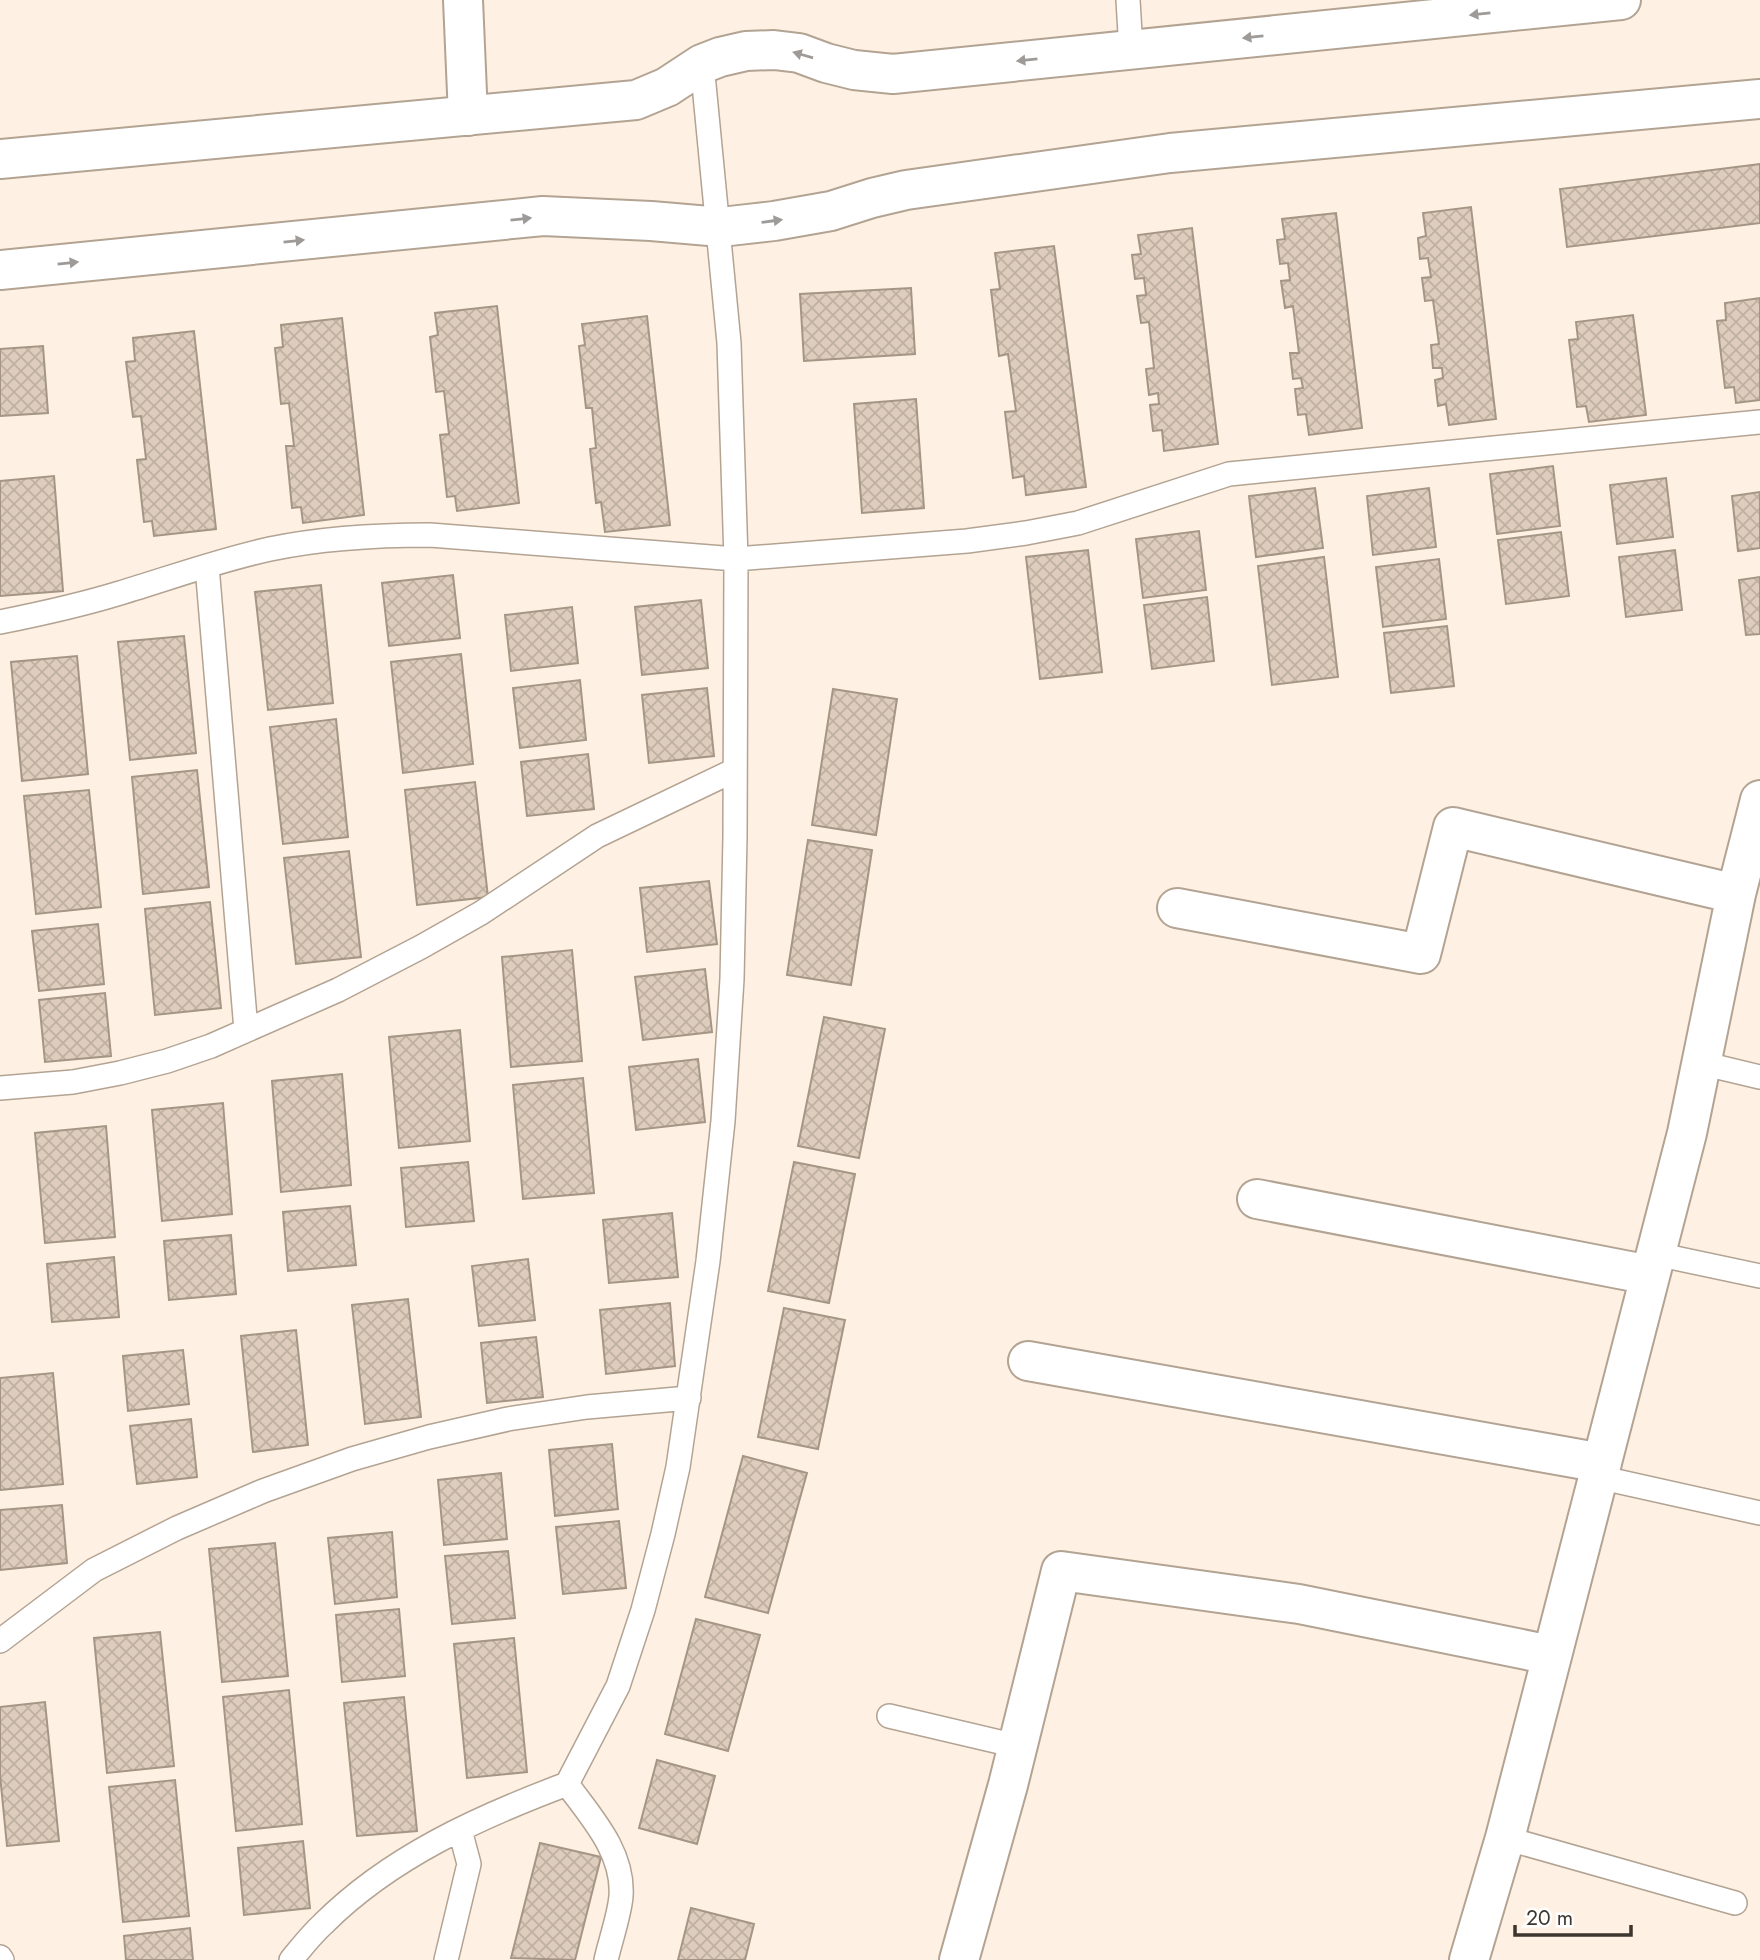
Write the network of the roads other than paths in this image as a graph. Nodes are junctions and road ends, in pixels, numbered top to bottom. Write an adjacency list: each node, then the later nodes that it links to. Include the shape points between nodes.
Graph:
1 (463, 0): 7 (street)
2 (1128, 0): 4 (lane)
3 (1621, 0): 4 (street, one-way to 4)
4 (1131, 50): 5 (street, one-way to 5, via 893,74 854,70 774,50 746,51)
5 (702, 64): 7 (street, via 636,100); 9 (lane)
6 (1760, 99): 9 (street, one-way to 6, via 831,211 906,190 1170,153)
7 (468, 116): 8 (street)
8 (0, 159)
9 (718, 226): 10 (street, one-way to 9, via 543,216); 12 (lane, via 729,343)
10 (0, 270)
11 (1760, 422): 12 (lane, via 1229,474 1077,523 1026,533)
12 (736, 559): 13 (lane, via 467,537 382,535 269,549); 15 (lane)
13 (207, 566): 14 (lane, via 117,594); 19 (lane)
14 (0, 622)
15 (735, 770): 19 (lane, via 597,836 421,947); 27 (lane, via 732,979 723,1121)
16 (1760, 800): 17 (street)
17 (1735, 894): 18 (street, via 1453,827 1420,954); 20 (street)
18 (1177, 908)
19 (246, 1031): 22 (lane, via 120,1073)
20 (1701, 1063): 21 (lane); 24 (street)
21 (1760, 1077)
22 (0, 1088)
23 (1257, 1199): 24 (street)
24 (1653, 1264): 25 (lane); 28 (street)
25 (1760, 1276)
26 (1028, 1361): 28 (street)
27 (688, 1398): 30 (lane, via 508,1419 352,1459 263,1491 93,1570); 34 (lane, via 672,1494 643,1610 618,1686)
28 (1600, 1470): 29 (lane); 31 (street)
29 (1760, 1513)
30 (0, 1642)
31 (1551, 1655): 33 (street, via 1299,1604 1061,1572); 36 (street)
32 (889, 1716): 33 (lane)
33 (1017, 1746): 41 (street)
34 (567, 1784): 35 (lane); 40 (lane, via 608,1842 619,1867 621,1896)
35 (460, 1829): 38 (lane, via 361,1891); 39 (lane, via 469,1864)
36 (1505, 1838): 37 (lane); 42 (street)
37 (1735, 1903)
38 (290, 1960)
39 (446, 1960)
40 (606, 1960)
41 (959, 1960)
42 (1469, 1960)

